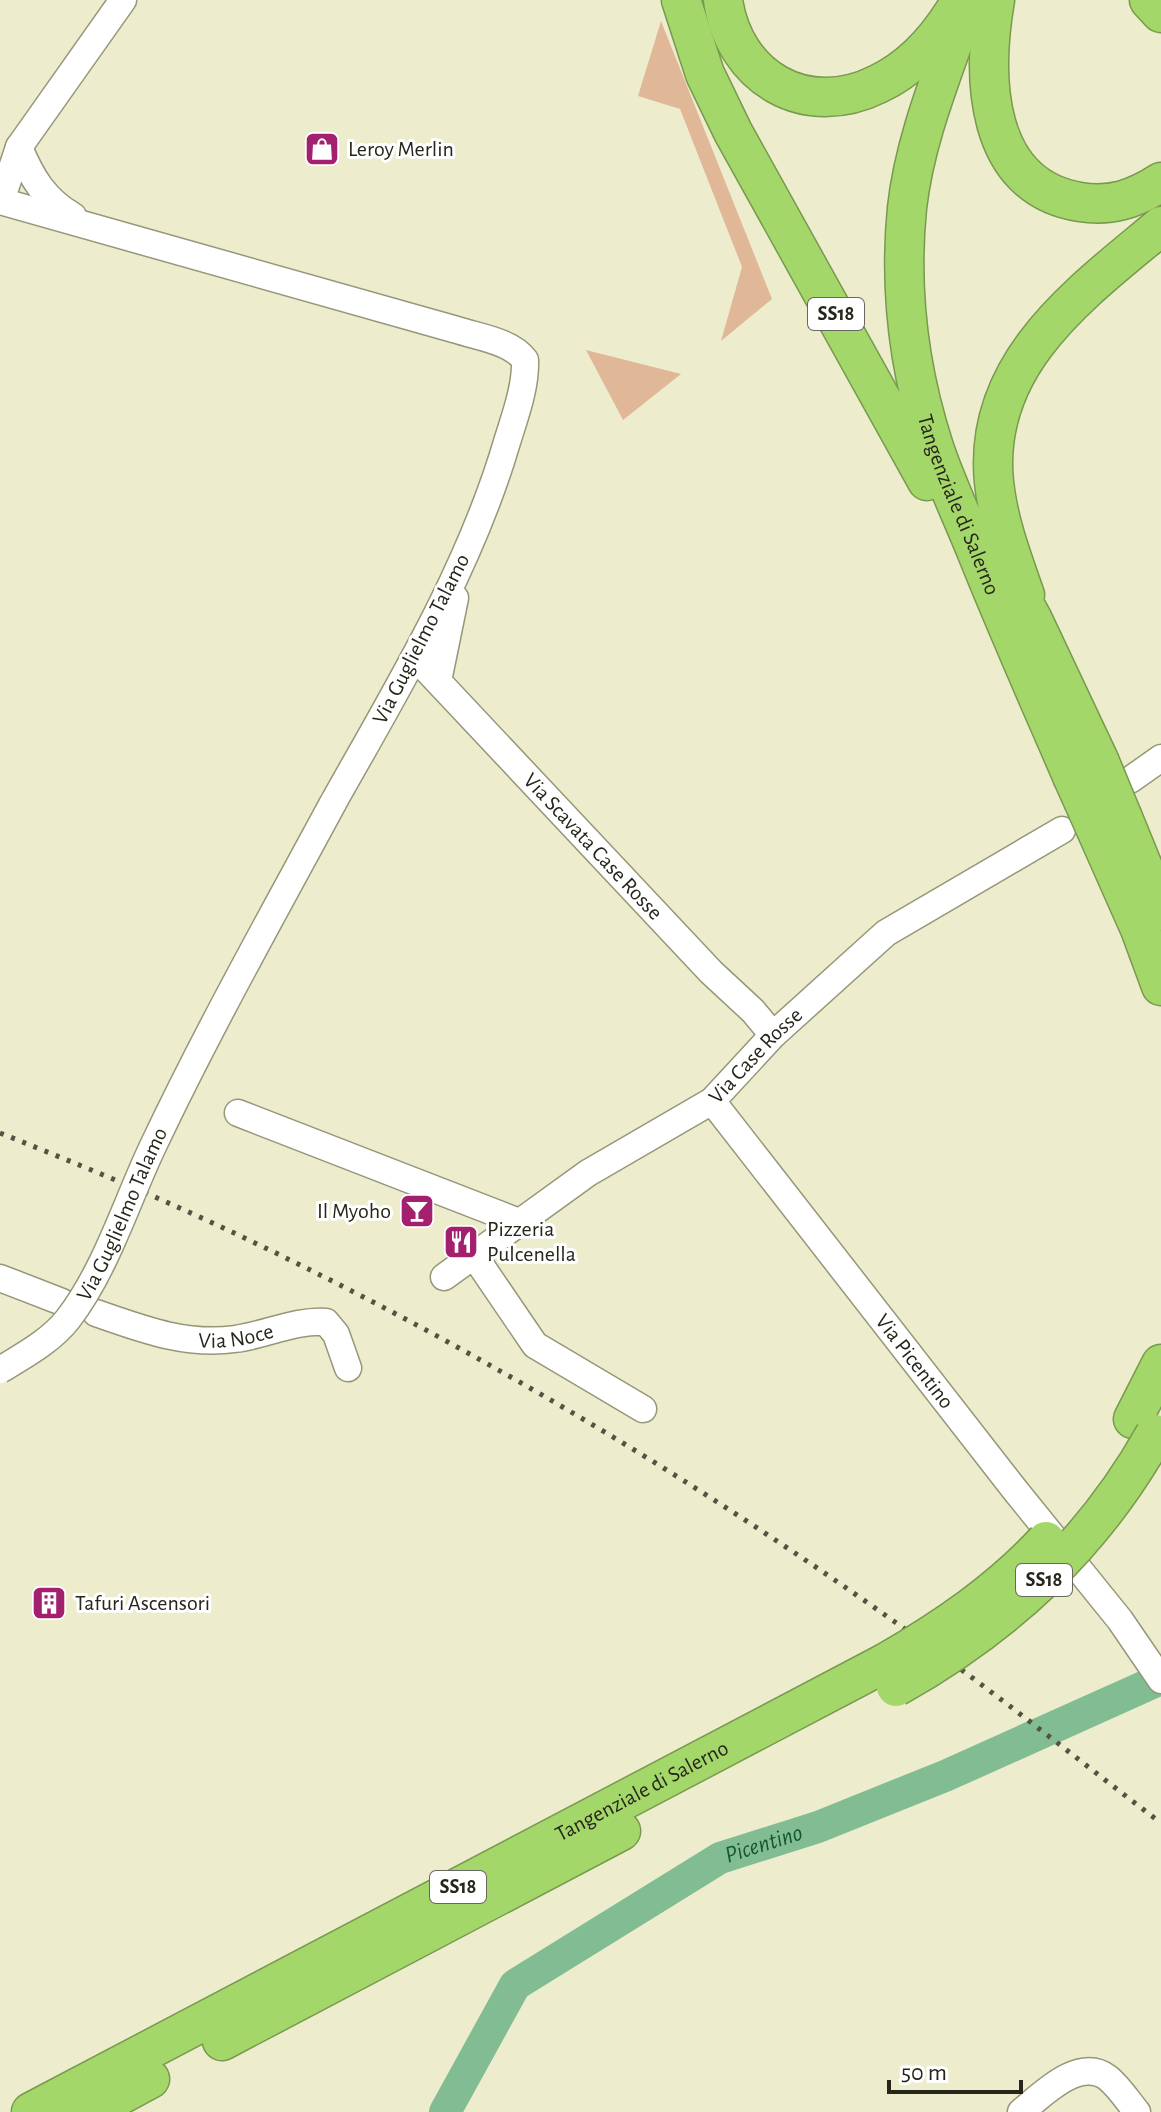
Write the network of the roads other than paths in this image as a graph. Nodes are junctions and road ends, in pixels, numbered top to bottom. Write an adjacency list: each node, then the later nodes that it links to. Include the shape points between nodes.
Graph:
1 (123, 0): 9 (street)
2 (681, 0): 15 (highway, SS18, via 705,74 733,132)
3 (723, 0): 4 (highway, via 734,41 763,76 800,95 825,97 853,94 905,68 929,46)
4 (962, 0)
5 (968, 0): 15 (highway, Tangenziale di Salerno / SS18, via 915,162 907,208 906,314 935,450)
6 (992, 0): 10 (highway, SS18, via 990,97 998,131 1020,170 1048,192 1090,204 1127,200); 15 (highway, Tangenziale di Salerno / SS18, via 949,101 936,150 925,211 922,294 930,368 948,437)
7 (1149, 0): 8 (highway)
8 (1161, 13)
9 (19, 147): 11 (street); 13 (street, via 34,180 55,205)
10 (1161, 182)
11 (1, 201): 13 (street, Via Guglielmo Talamo)
12 (1161, 226): 15 (highway, SS18, via 1050,325 1021,367 1001,411 994,457 996,497)
13 (98, 229): 14 (street, Via Guglielmo Talamo, via 519,352 526,368 515,417 491,496)
14 (464, 557): 16 (street, Via Guglielmo Talamo); 17 (street)
15 (1019, 621): 20 (highway, Tangenziale di Salerno / SS18, bridge, via 1086,768)
16 (415, 657): 17 (street, Via Scavata Case Rosse); 34 (street, Via Guglielmo Talamo, bridge, via 233,988 98,1268 68,1319)
17 (438, 681): 23 (street, Via Scavata Case Rosse)
18 (1161, 758): 19 (street)
19 (1130, 780)
20 (1094, 827): 21 (highway, Tangenziale di Salerno / SS18); 22 (highway, Tangenziale di Salerno / SS18); 23 (street, Via Case Rosse, via 886,933)
21 (1161, 911)
22 (1161, 986)
23 (773, 1035): 24 (street, Via Case Rosse)
24 (712, 1101): 26 (street, Via Case Rosse, via 588,1173); 38 (street, Via Picentino, via 1120,1620)
25 (238, 1113): 26 (street)
26 (519, 1222): 27 (street, Via Case Rosse)
27 (473, 1254): 28 (street, Via Case Rosse); 35 (street, via 535,1345)
28 (444, 1277)
29 (0, 1278): 30 (street)
30 (62, 1302)
31 (96, 1313): 33 (street, Via Noce, via 189,1340 234,1340 309,1321 326,1322)
32 (1161, 1364): 36 (highway, Tangenziale di Salerno / SS18)
33 (348, 1368)
34 (0, 1370)
35 (643, 1409)
36 (1150, 1425): 37 (highway, Tangenziale di Salerno / SS18, bridge, via 1115,1498 1030,1594 946,1658)
37 (890, 1675): 39 (highway, Tangenziale di Salerno / SS18); 40 (highway, Tangenziale di Salerno / SS18)
38 (1161, 1680)
39 (31, 2112)
40 (89, 2112)
41 (1021, 2112): 42 (street, via 1074,2074 1097,2073 1109,2079)
42 (1137, 2112)

